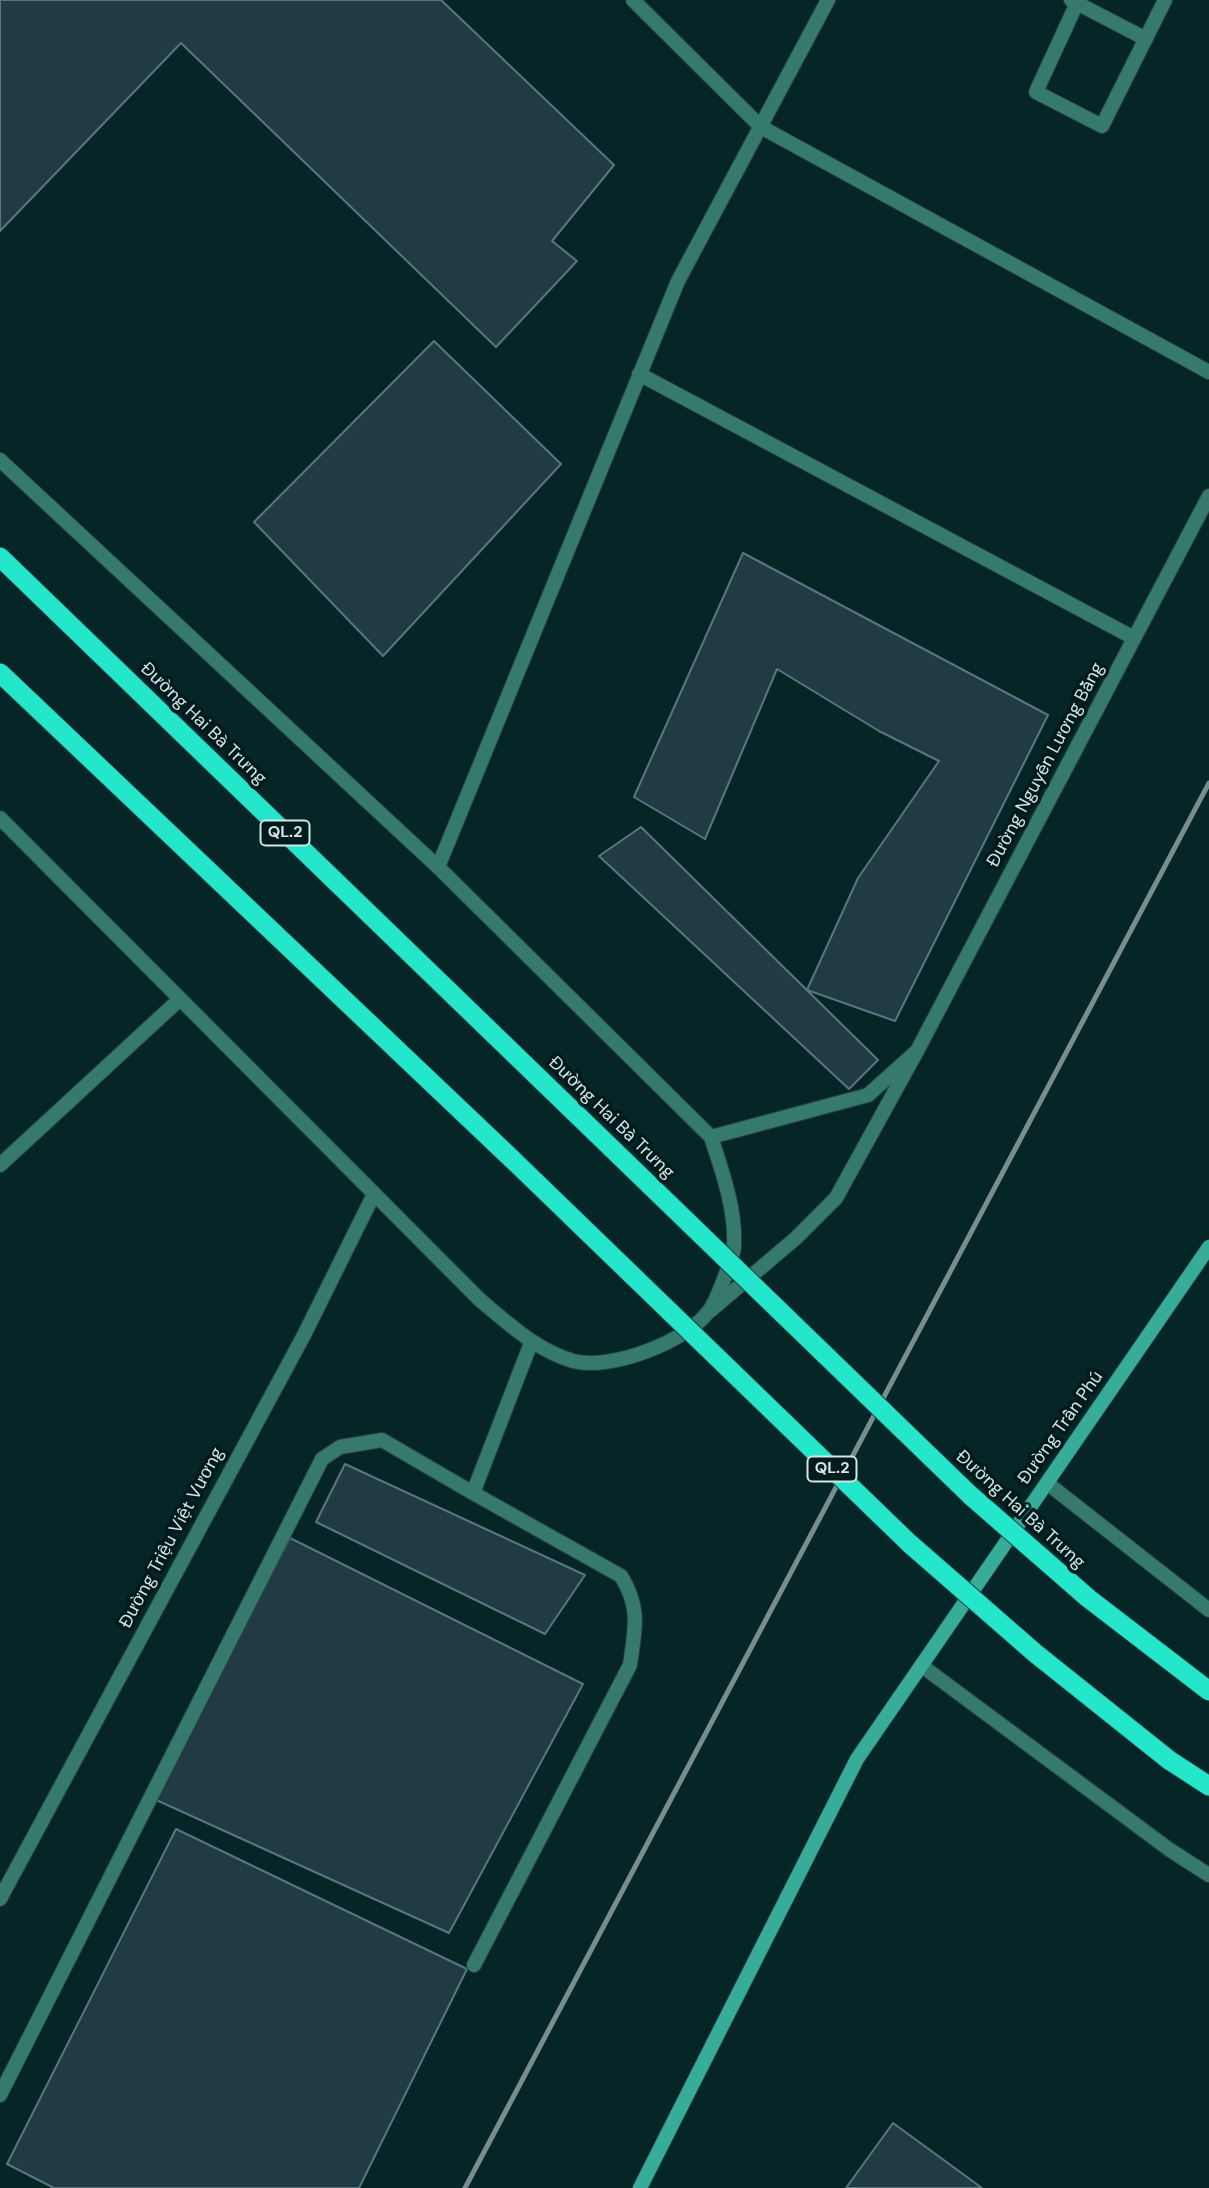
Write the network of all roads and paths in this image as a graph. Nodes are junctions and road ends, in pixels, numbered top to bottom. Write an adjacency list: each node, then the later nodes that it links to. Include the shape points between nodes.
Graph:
1 (633, 0): 6 (street)
2 (828, 0): 6 (street)
3 (1165, 0): 5 (street)
4 (1074, 1): 5 (street); 5 (street, via 1036,92 1102,126)
5 (1146, 39)
6 (761, 127): 7 (street); 8 (street, via 678,281)
7 (1209, 372)
8 (639, 374): 12 (street); 15 (street)
9 (0, 460): 15 (street)
10 (1209, 496): 12 (street, Đường Nguyễn Lương Bằng)
11 (0, 557): 28 (highway, Đường Hai Bà Trưng / QL.2, bridge, via 970,1495 1088,1598)
12 (1135, 638): 17 (street, Đường Nguyễn Lương Bằng)
13 (0, 673): 29 (highway, QL.2, bridge, via 909,1543 1035,1653 1169,1760)
14 (0, 818): 16 (street, Đường Nguyễn Lương Bằng)
15 (438, 866): 18 (street)
16 (180, 999): 19 (street); 20 (street, Đường Nguyễn Lương Bằng)
17 (917, 1051): 18 (street, via 868,1096); 22 (street, Đường Nguyễn Lương Bằng, via 836,1198)
18 (711, 1137): 22 (street, via 725,1180 734,1249)
19 (0, 1165)
20 (374, 1194): 23 (street, Đường Nguyễn Lương Bằng, via 480,1300); 31 (street, Đường Triệu Việt Vương, via 304,1335)
21 (1209, 1247): 24 (main road, Đường Trần Phú)
22 (710, 1311): 23 (street, Đường Nguyễn Lương Bằng, via 686,1333 627,1359 575,1362)
23 (531, 1343): 25 (street)
24 (1046, 1483): 26 (street); 27 (main road, Đường Trần Phú)
25 (473, 1493): 32 (street, via 621,1576 632,1594 637,1617 630,1665); 33 (street, via 382,1440 340,1447 322,1460)
26 (1209, 1610)
27 (922, 1665): 30 (street); 34 (main road, Đường Trần Phú, via 857,1759)
28 (1209, 1691)
29 (1209, 1786)
30 (1209, 1875)
31 (0, 1899)
32 (474, 1965)
33 (0, 2095)
34 (640, 2188)

